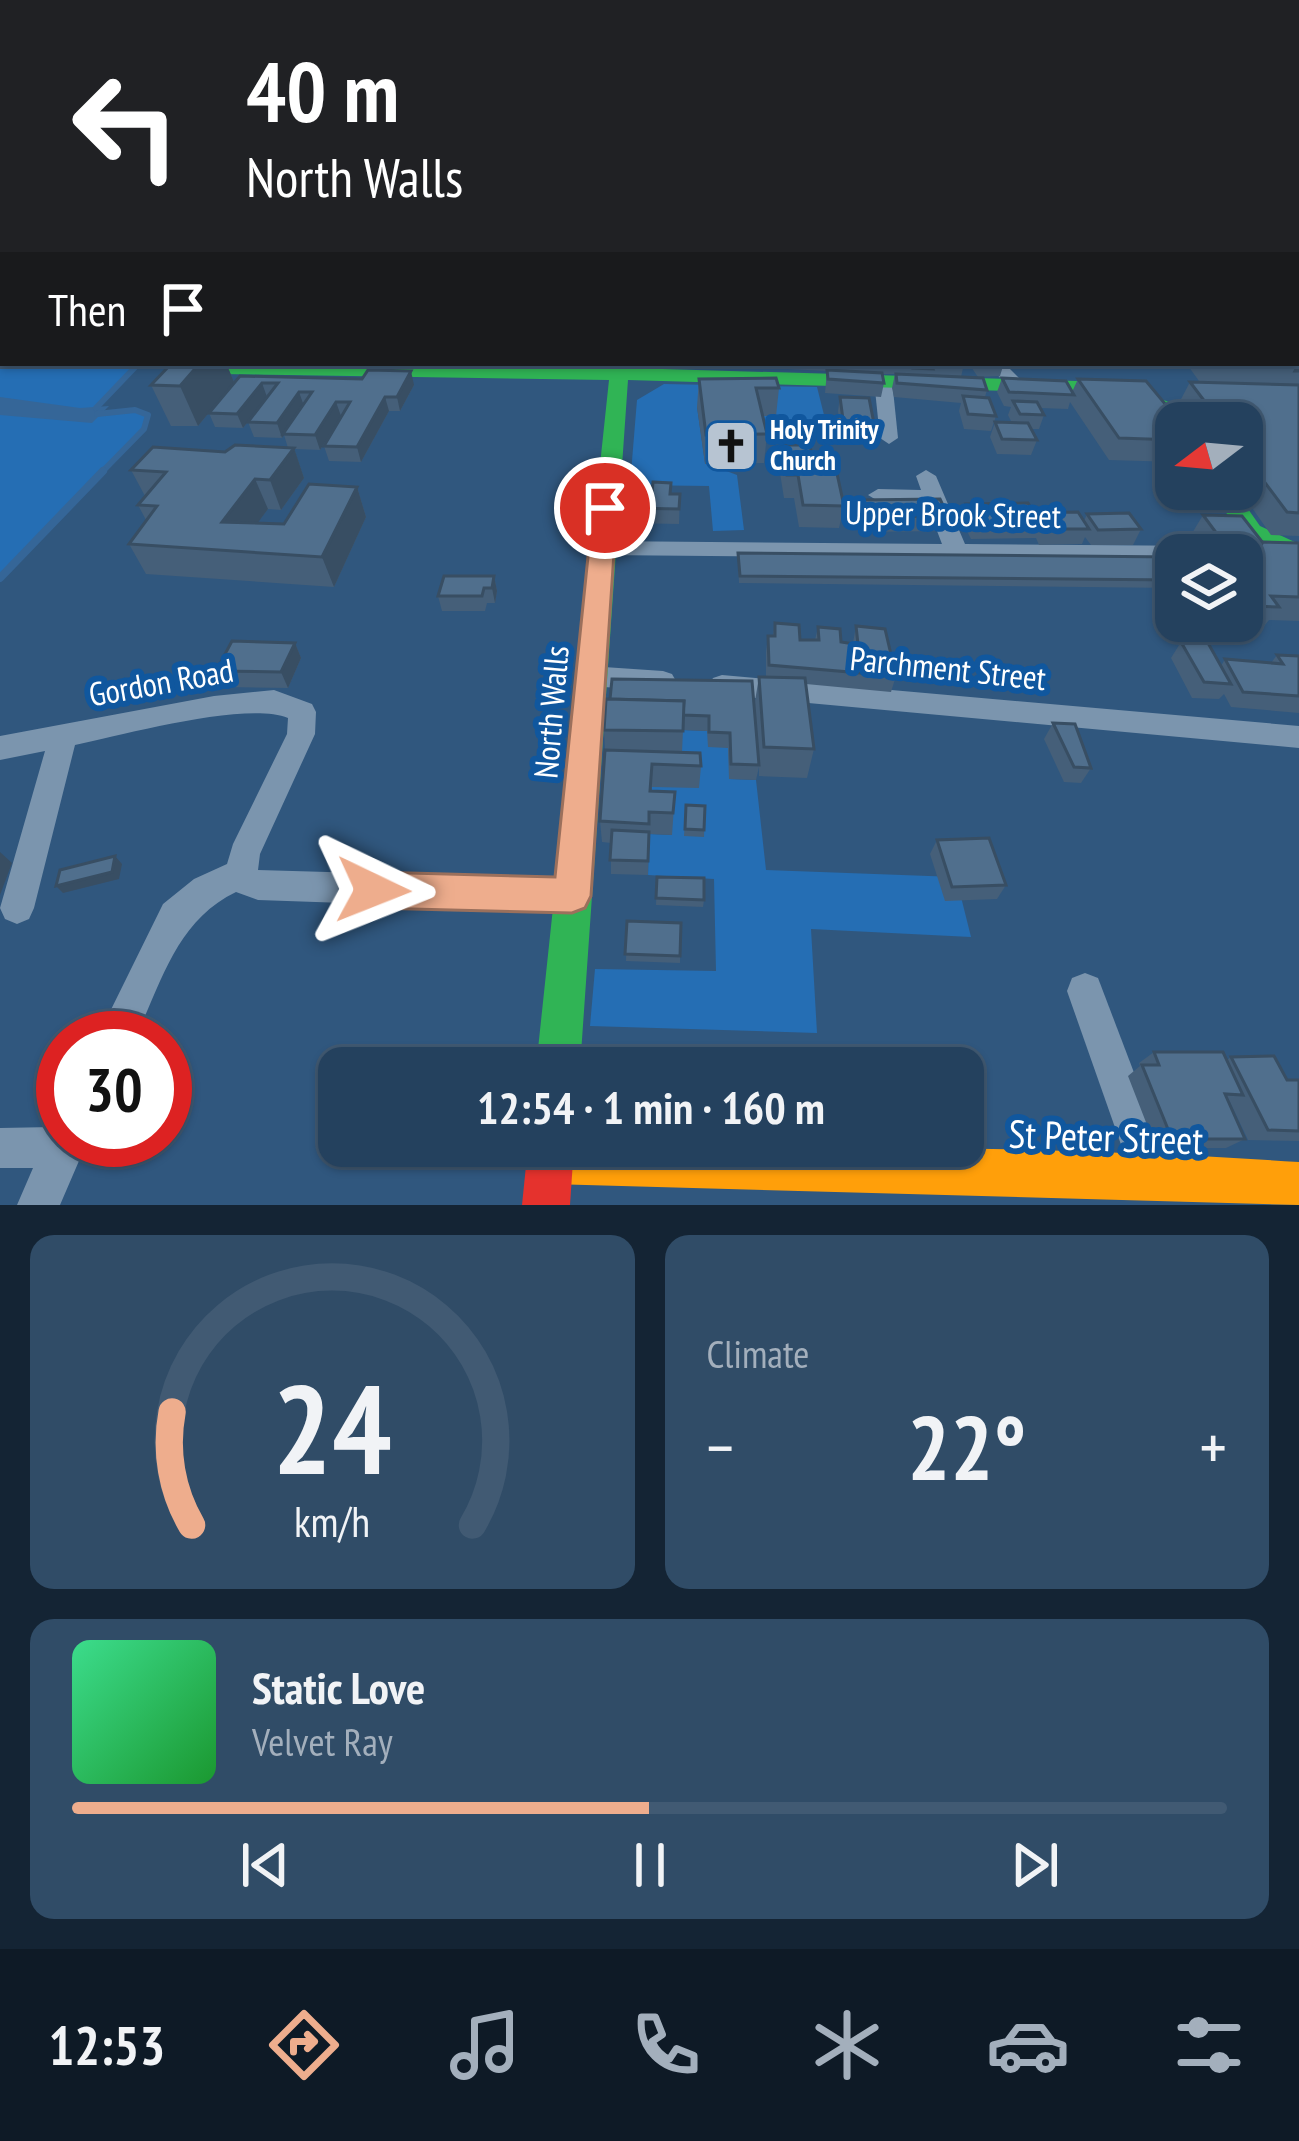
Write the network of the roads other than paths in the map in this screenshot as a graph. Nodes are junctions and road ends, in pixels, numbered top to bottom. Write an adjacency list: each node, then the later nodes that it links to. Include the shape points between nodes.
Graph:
1 (997, 366): 6 (street)
2 (218, 368): 3 (street)
3 (620, 368): 5 (street); 13 (street, North Walls)
4 (1146, 370): 7 (street)
5 (883, 380): 6 (street); 9 (street)
6 (1017, 386): 8 (street, via 1111,388)
7 (1165, 402)
8 (1155, 406)
9 (889, 438)
10 (878, 495): 14 (street, via 929,486)
11 (1236, 510): 12 (street)
12 (1265, 542): 14 (street, Upper Brook Street, via 1250,552); 15 (street, Upper Brook Street)
13 (601, 548): 14 (street, Upper Brook Street); 16 (street, North Walls)
14 (956, 550)
15 (1299, 554)
16 (589, 676): 18 (street, Parchment Street); 21 (street, North Walls)
17 (63, 736): 19 (street, Gordon Road); 20 (street, Gordon Road, via 274,700 302,712 302,734 244,854); 22 (street)
18 (1299, 737)
19 (0, 748)
20 (242, 874): 21 (street, via 258,885); 24 (street, via 175,916)
21 (572, 896): 25 (street, North Walls)
22 (17, 908)
23 (1085, 991): 31 (street)
24 (129, 1011)
25 (560, 1047)
26 (36, 1146): 27 (street)
27 (0, 1148)
28 (55, 1167): 33 (street)
29 (549, 1167): 34 (street)
30 (891, 1167): 31 (street, St Peter Street)
31 (1153, 1177): 32 (street, St Peter Street)
32 (1299, 1186)
33 (38, 1205)
34 (546, 1205)

